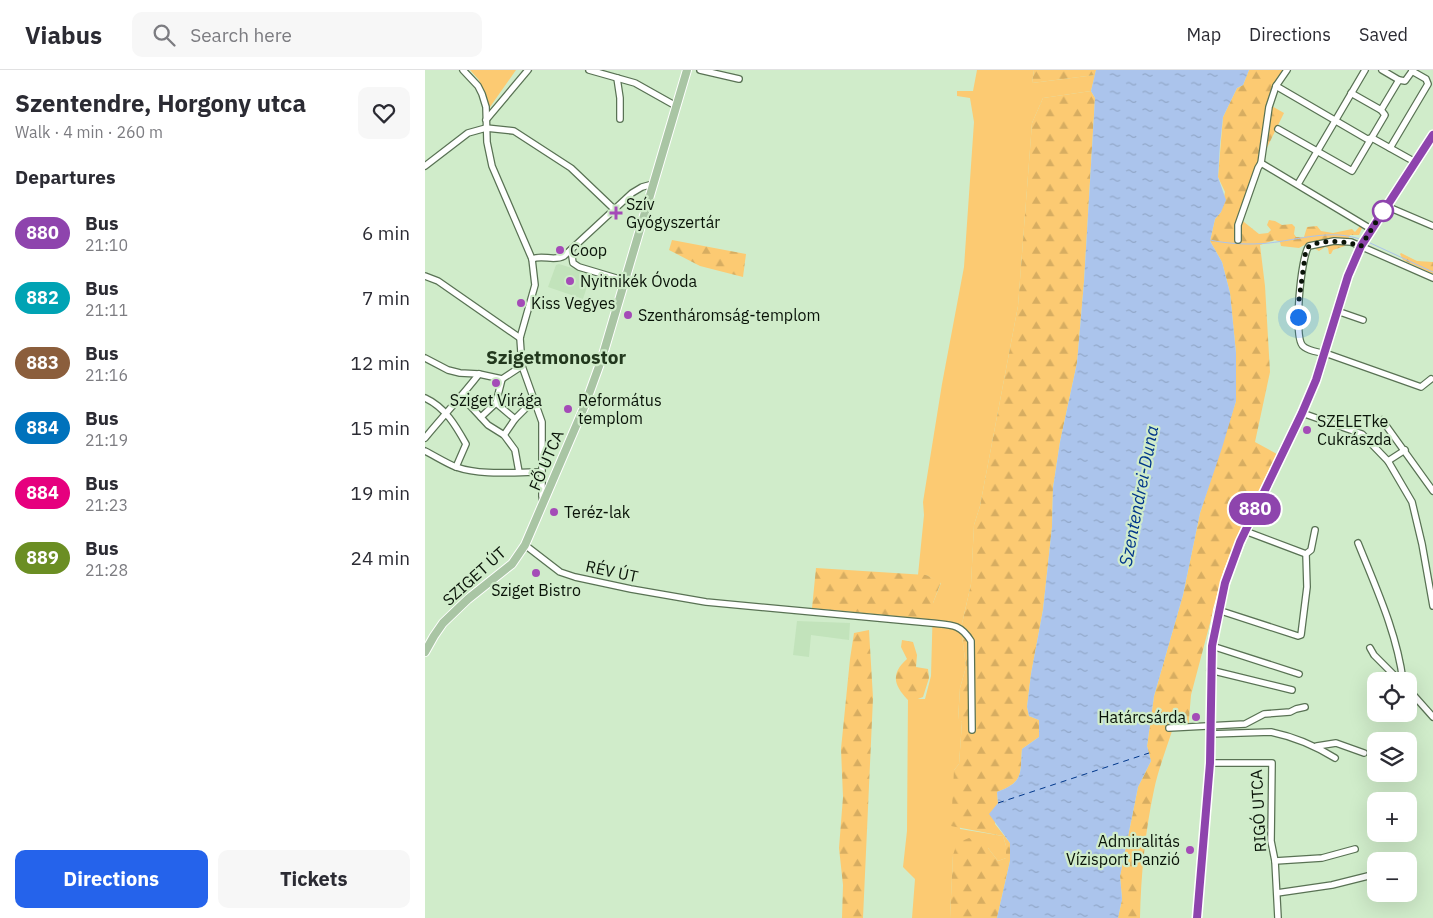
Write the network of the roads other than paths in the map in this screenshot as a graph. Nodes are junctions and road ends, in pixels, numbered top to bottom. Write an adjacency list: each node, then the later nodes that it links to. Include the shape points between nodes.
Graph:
1 (463, 70): 18 (street, via 482,94)
2 (528, 70): 18 (street)
3 (589, 70): 10 (street)
4 (687, 70): 15 (main road, FŐ UTCA)
5 (700, 70): 11 (street)
6 (1287, 70): 13 (street)
7 (1365, 70): 14 (street)
8 (1382, 70): 12 (street)
9 (1412, 71): 12 (street, via 1405,81); 24 (street, via 1426,79 1428,84)
10 (617, 78): 15 (street, via 635,83); 17 (street)
11 (739, 79)
12 (1399, 80): 16 (street)
13 (1277, 86): 19 (street); 27 (street, via 1269,107)
14 (1351, 93): 16 (street); 19 (street)
15 (676, 106): 29 (main road, FŐ UTCA)
16 (1381, 110): 23 (street, via 1385,117)
17 (620, 119)
18 (485, 120): 20 (street)
19 (1335, 121): 23 (street, via 1367,139); 25 (street)
20 (486, 128): 28 (street, via 468,133); 32 (street, via 514,131 546,151 571,168); 38 (street, via 492,166)
21 (1279, 129): 25 (street)
22 (1433, 135): 26 (main road)
23 (1372, 138): 24 (street); 25 (street, via 1352,171)
24 (1391, 148): 26 (street)
25 (1317, 152): 30 (street)
26 (1415, 162): 31 (main road)
27 (1261, 163): 30 (street); 35 (street, via 1238,225)
28 (425, 166)
29 (653, 184): 32 (street, via 642,187); 41 (main road, FŐ UTCA)
30 (1298, 184): 34 (street)
31 (1386, 206): 33 (street); 34 (main road)
32 (614, 209): 37 (street)
33 (1433, 226)
34 (1371, 229): 36 (main road)
35 (1238, 240)
36 (1363, 242): 40 (street); 42 (main road); 45 (street, via 1334,241 1306,249 1298,317 1301,342 1304,347)
37 (571, 250): 38 (street, via 559,259); 41 (street, via 573,262 579,267)
38 (532, 259): 44 (street, via 535,285)
39 (425, 276): 44 (street)
40 (1433, 278)
41 (626, 281): 69 (main road, FŐ UTCA, via 585,405)
42 (1337, 311): 43 (street); 45 (main road)
43 (1363, 320)
44 (520, 338): 47 (street)
45 (1325, 352): 50 (street, via 1421,388); 56 (main road)
46 (425, 358): 48 (street, via 449,370)
47 (522, 366): 49 (street); 53 (street)
48 (479, 374): 49 (street); 52 (street)
49 (503, 379): 54 (street)
50 (1431, 379)
51 (425, 398): 55 (street)
52 (461, 398): 55 (street); 57 (street)
53 (534, 400): 58 (street); 67 (street, via 542,422)
54 (496, 403): 57 (street); 58 (street)
55 (445, 413): 61 (street); 65 (street, via 466,444)
56 (1302, 413): 64 (street, via 1362,434); 71 (main road)
57 (481, 417): 60 (street)
58 (515, 419): 60 (street)
59 (1382, 420): 62 (street)
60 (504, 435): 66 (street, via 515,450)
61 (425, 438)
62 (1405, 450): 64 (street); 68 (street)
63 (425, 451): 65 (street)
64 (1388, 461): 75 (street, via 1412,502)
65 (456, 467): 66 (street, via 491,473)
66 (519, 472): 67 (street)
67 (541, 472): 69 (street)
68 (1433, 491)
69 (543, 502): 73 (main road, FŐ UTCA)
70 (1315, 530): 74 (street, via 1311,550)
71 (1245, 531): 74 (street); 76 (main road, via 1228,573)
72 (1358, 542): 82 (street, via 1389,620)
73 (525, 545): 79 (main road, SZIGET ÚT, via 512,564 443,623); 89 (street, RÉV ÚT, via 561,572 631,589 701,602 958,627 971,641)
74 (1306, 554): 76 (street, via 1307,587 1301,635)
75 (1433, 606)
76 (1218, 610): 77 (main road)
77 (1212, 646): 80 (main road); 83 (street)
78 (1370, 648): 81 (street)
79 (425, 652)
80 (1210, 670): 84 (street); 90 (main road)
81 (1392, 672)
82 (1402, 672)
83 (1299, 674)
84 (1292, 690)
85 (1417, 699): 87 (street)
86 (1305, 707): 90 (street, via 1264,714 1245,724)
87 (1433, 717)
88 (1169, 728): 90 (street, via 1188,726)
89 (972, 730)
90 (1210, 730): 91 (street, via 1271,732); 94 (main road)
91 (1317, 746): 92 (street, via 1340,744); 93 (street)
92 (1364, 753)
93 (1335, 758)
94 (1210, 763): 96 (street, RIGÓ UTCA, via 1272,763 1271,841); 99 (main road)
95 (1355, 849): 96 (street, via 1322,858)
96 (1275, 861): 98 (street, RIGÓ UTCA)
97 (1367, 876): 98 (street)
98 (1277, 893): 100 (street, RIGÓ UTCA)
99 (1197, 918)
100 (1278, 918)

